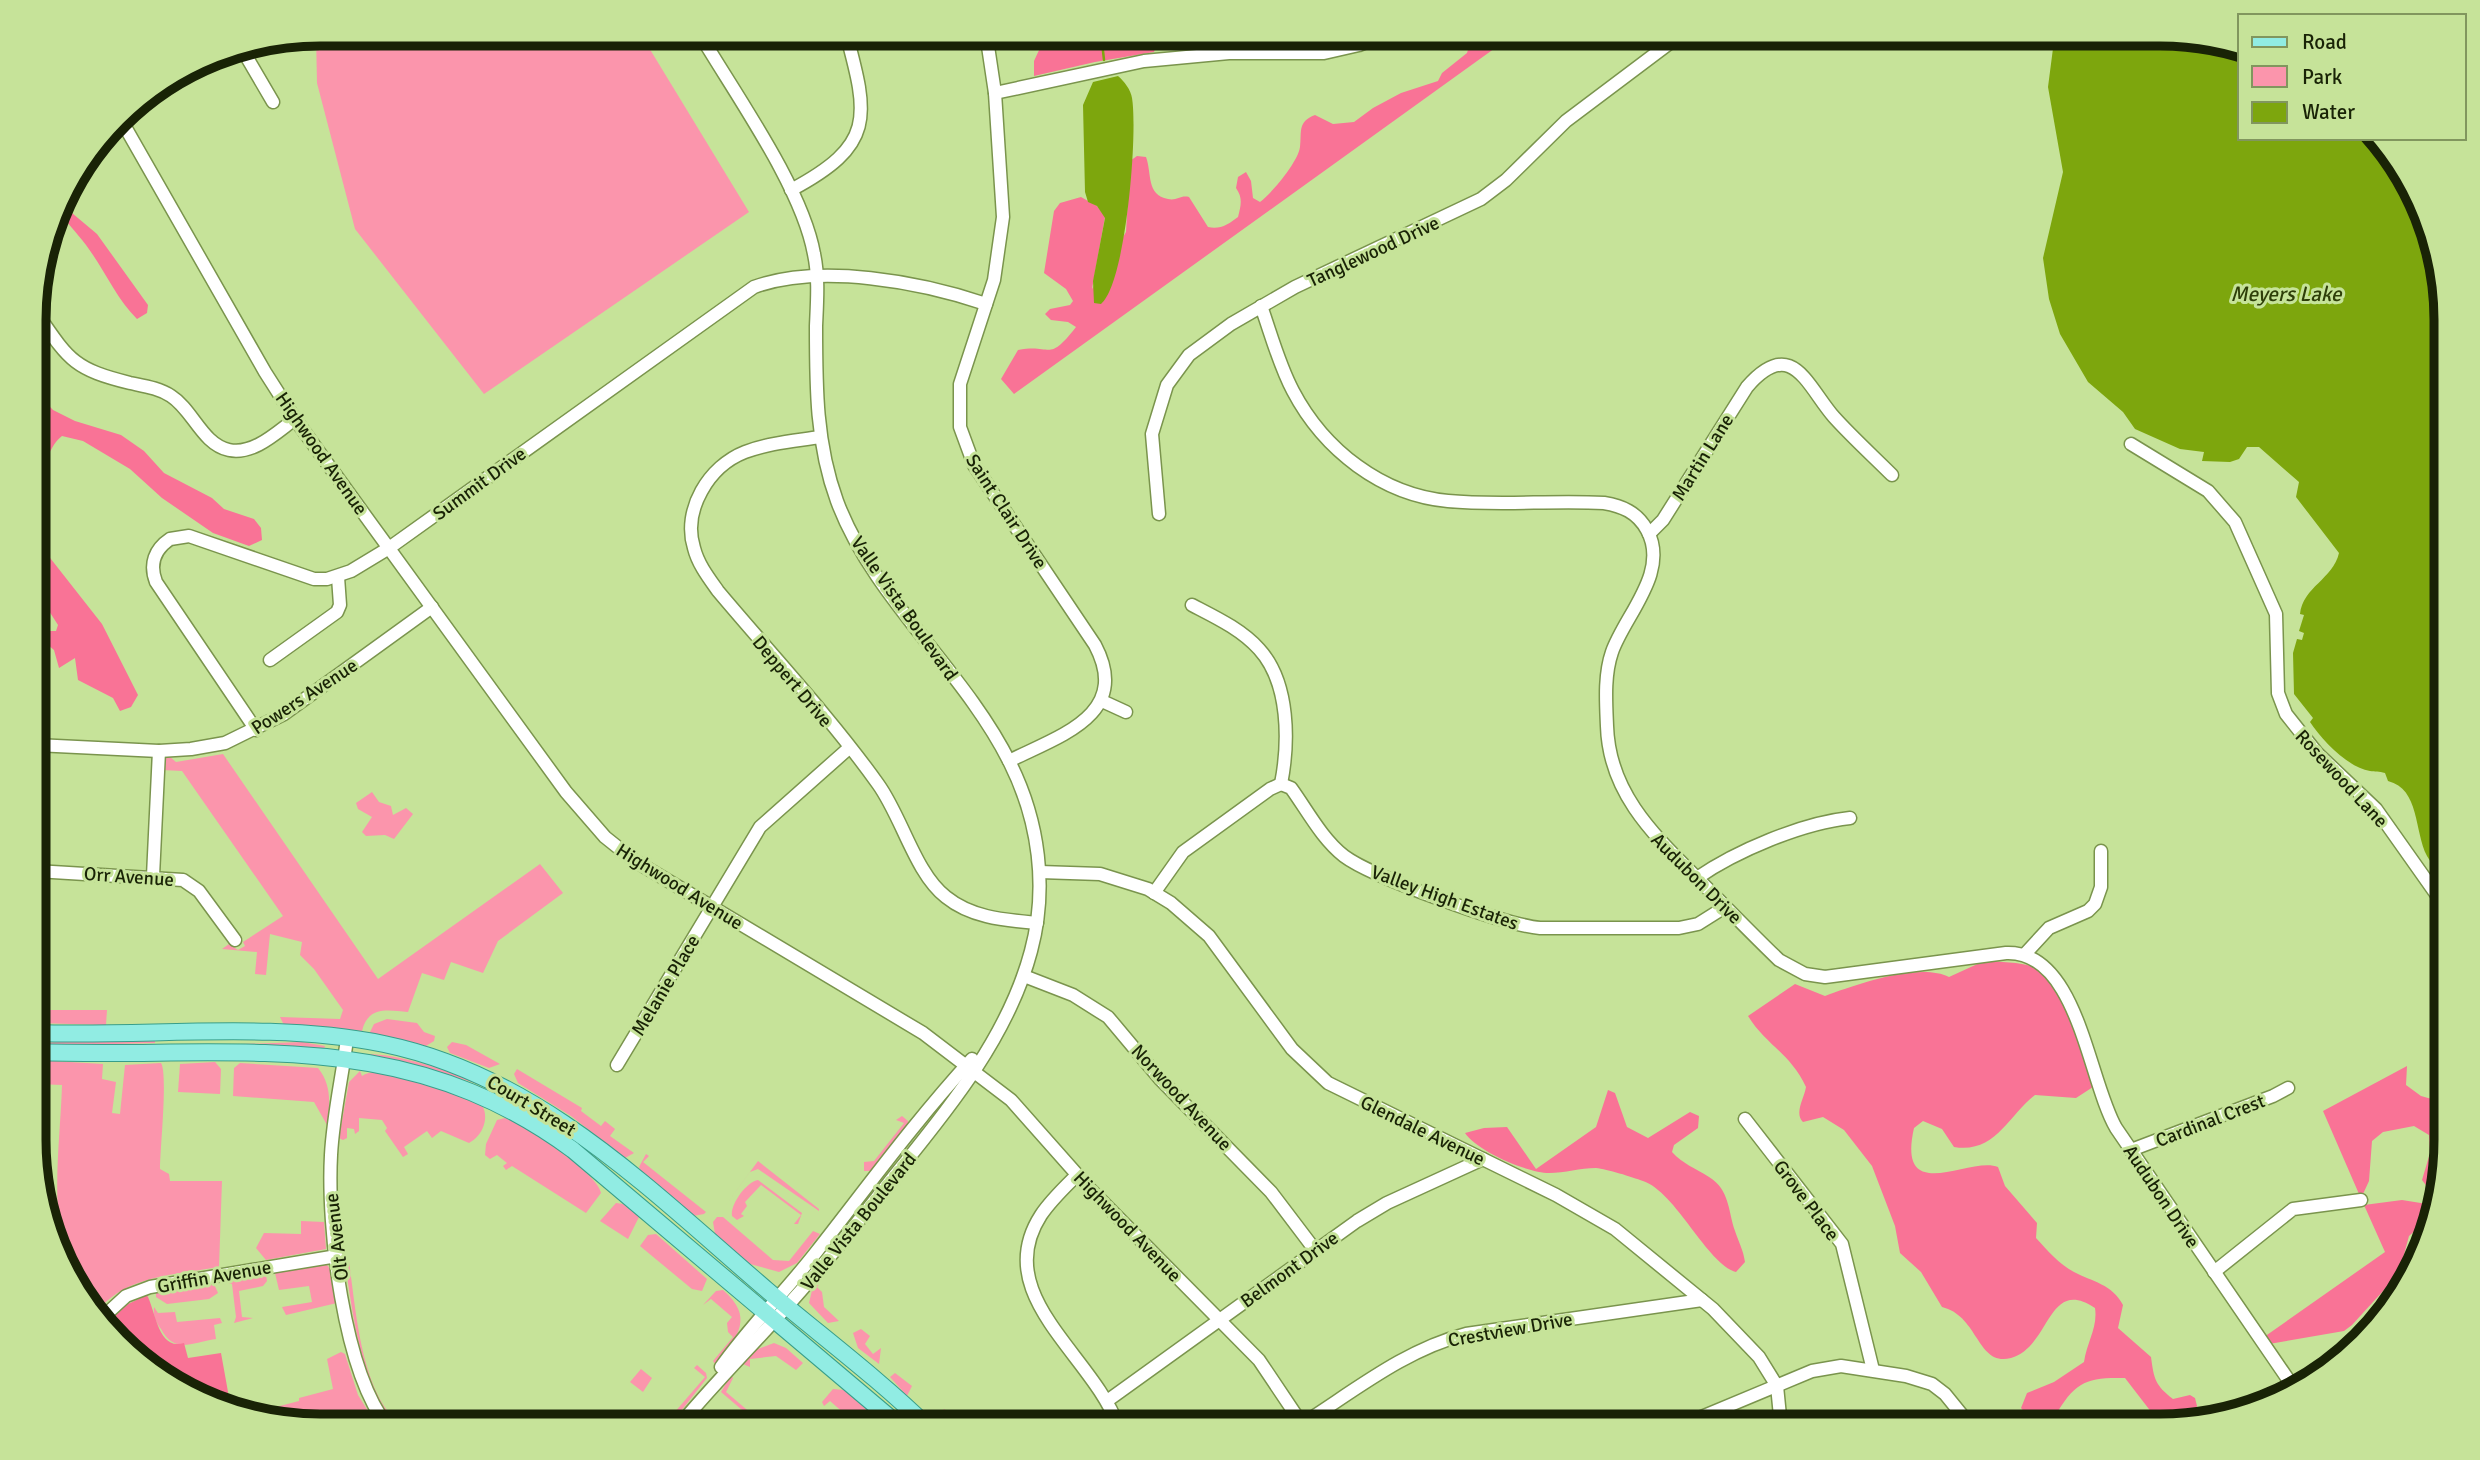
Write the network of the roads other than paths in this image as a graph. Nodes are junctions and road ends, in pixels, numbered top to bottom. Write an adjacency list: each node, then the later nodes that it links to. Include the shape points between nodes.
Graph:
1 (707, 46): 10 (street, Valle Vista Boulevard)
2 (849, 46): 10 (street, via 863,100 858,132 834,164)
3 (988, 46): 7 (street, Saint Clair Drive)
4 (1356, 46): 7 (street, via 1324,53 1229,53 1144,61)
5 (1666, 46): 13 (street, Tanglewood Drive, via 1566,121 1481,199 1333,267)
6 (246, 56): 8 (street)
7 (995, 93): 12 (street, Saint Clair Drive, via 1003,217 997,267)
8 (273, 103)
9 (125, 127): 15 (street, Highwood Avenue)
10 (791, 190): 11 (street, Valle Vista Boulevard, via 810,236)
11 (817, 278): 12 (street, Summit Drive, via 906,283); 16 (street, Valle Vista Boulevard); 21 (street, Summit Drive, via 772,281 734,298)
12 (986, 304): 26 (street, Saint Clair Drive, via 960,384 963,439 984,481 1095,645 1105,675)
13 (1261, 306): 19 (street, Tanglewood Drive, via 1204,342 1170,378 1152,435); 20 (street, via 1286,376 1302,405 1342,453 1379,481 1448,501 1612,505 1633,513)
14 (46, 327): 15 (street, via 78,366 167,393 220,447 253,447)
15 (295, 418): 21 (street, Highwood Avenue)
16 (820, 437): 30 (street, Deppert Drive, via 761,447 726,462 696,504 691,538 698,560 718,591); 32 (street, Valle Vista Boulevard, via 838,503 860,547 983,717)
17 (2131, 444): 40 (street, Rosewood Lane, via 2208,491 2235,522 2276,614 2278,693 2286,713 2316,753 2381,815)
18 (1892, 475): 20 (street, Martin Lane, via 1836,419 1799,370 1772,367 1754,380)
19 (1159, 514)
20 (1649, 534): 39 (street, Audubon Drive, via 1652,567 1608,667 1609,747 1631,806)
21 (389, 548): 22 (street, Summit Drive); 24 (street, Highwood Avenue)
22 (338, 577): 25 (street, via 337,612); 28 (street, via 307,578 185,536 170,539 157,552 153,571 165,598)
23 (1192, 605): 33 (street, via 1258,647 1270,666 1286,728)
24 (432, 607): 28 (street, Powers Avenue); 42 (street, Highwood Avenue, via 593,824 635,862)
25 (270, 660)
26 (1102, 701): 27 (street); 32 (street, via 1080,725)
27 (1126, 712)
28 (256, 730): 31 (street, Powers Avenue, via 207,747)
29 (46, 745): 31 (street, Powers Avenue)
30 (849, 748): 42 (street, Melanie Place, via 765,820); 44 (street, Deppert Drive, via 884,793 924,870 945,897 991,918)
31 (159, 751): 38 (street)
32 (1009, 761): 37 (street, Valle Vista Boulevard, via 1027,801)
33 (1281, 784): 41 (street, via 1183,852); 43 (street, Valley High Estates, via 1291,788 1346,858 1520,925 1679,928 1698,924)
34 (1850, 818): 39 (street, via 1788,834)
35 (2101, 851): 46 (street, via 2101,887 2095,904 2049,928)
36 (46, 872): 38 (street, Orr Avenue)
37 (1040, 872): 41 (street, Glendale Avenue, via 1100,874); 44 (street, Valle Vista Boulevard)
38 (153, 876): 45 (street, Orr Avenue, via 189,883)
39 (1697, 878): 43 (street, Audubon Drive)
40 (2434, 891)
41 (1154, 893): 57 (street, Glendale Avenue, via 1179,908 1209,936 1311,1069 1343,1091)
42 (711, 907): 52 (street, Melanie Place); 53 (street, Highwood Avenue, via 923,1033)
43 (1725, 907): 46 (street, Audubon Drive, via 1784,964 1810,975)
44 (1037, 923): 47 (street, Valle Vista Boulevard)
45 (235, 940)
46 (2025, 954): 56 (street, Audubon Drive, via 2048,969 2068,1001 2102,1099)
47 (1024, 976): 53 (street, Valle Vista Boulevard, via 1002,1023); 60 (street, Norwood Avenue, via 1073,995 1108,1017 1160,1079 1271,1192)
48 (46, 1032): 49 (main road, Court Street)
49 (347, 1039): 51 (street, Olt Avenue); 64 (main road, Court Street, via 452,1063 529,1099 601,1150)
50 (46, 1052): 51 (main road, Court Street, via 226,1052)
51 (345, 1058): 61 (street, Olt Avenue, via 331,1163); 64 (main road, Court Street, via 446,1081 537,1125)
52 (618, 1065)
53 (970, 1068): 58 (street, Highwood Avenue, via 1019,1108); 64 (street, Valle Vista Boulevard, via 918,1120)
54 (2288, 1087): 56 (street, Cardinal Crest)
55 (1745, 1119): 67 (street, Grove Place, via 1842,1244)
56 (2131, 1150): 62 (street, Audubon Drive)
57 (1483, 1159): 60 (street, Belmont Drive, via 1387,1203); 63 (street, Glendale Avenue, via 1605,1223)
58 (1077, 1175): 66 (street, Highwood Avenue); 70 (street, via 1038,1219 1028,1249 1027,1271 1039,1308)
59 (2361, 1200): 62 (street, via 2293,1209)
60 (1315, 1251): 66 (street, Belmont Drive)
61 (337, 1256): 65 (street, Griffin Avenue, via 149,1287 126,1296); 71 (street, Olt Avenue, via 356,1366)
62 (2214, 1272): 68 (street, Audubon Drive)
63 (1702, 1300): 69 (street, Glendale Avenue, via 1759,1357); 77 (street, Crestview Drive, via 1466,1334 1438,1342)
64 (776, 1309): 72 (street, Valle Vista Boulevard, via 736,1345); 73 (main road, Court Street); 74 (main road, Court Street)
65 (107, 1313)
66 (1219, 1320): 70 (street, Belmont Drive); 76 (street, Highwood Avenue, via 1264,1366)
67 (1873, 1370): 69 (street, via 1827,1367); 80 (street, via 1932,1384)
68 (2290, 1382)
69 (1777, 1386): 78 (street); 79 (street, Glendale Avenue)
70 (1107, 1401): 75 (street)
71 (379, 1414)
72 (689, 1414)
73 (887, 1414)
74 (911, 1414)
75 (1113, 1414)
76 (1293, 1414)
77 (1317, 1414)
78 (1709, 1414)
79 (1780, 1414)
80 (1959, 1414)

